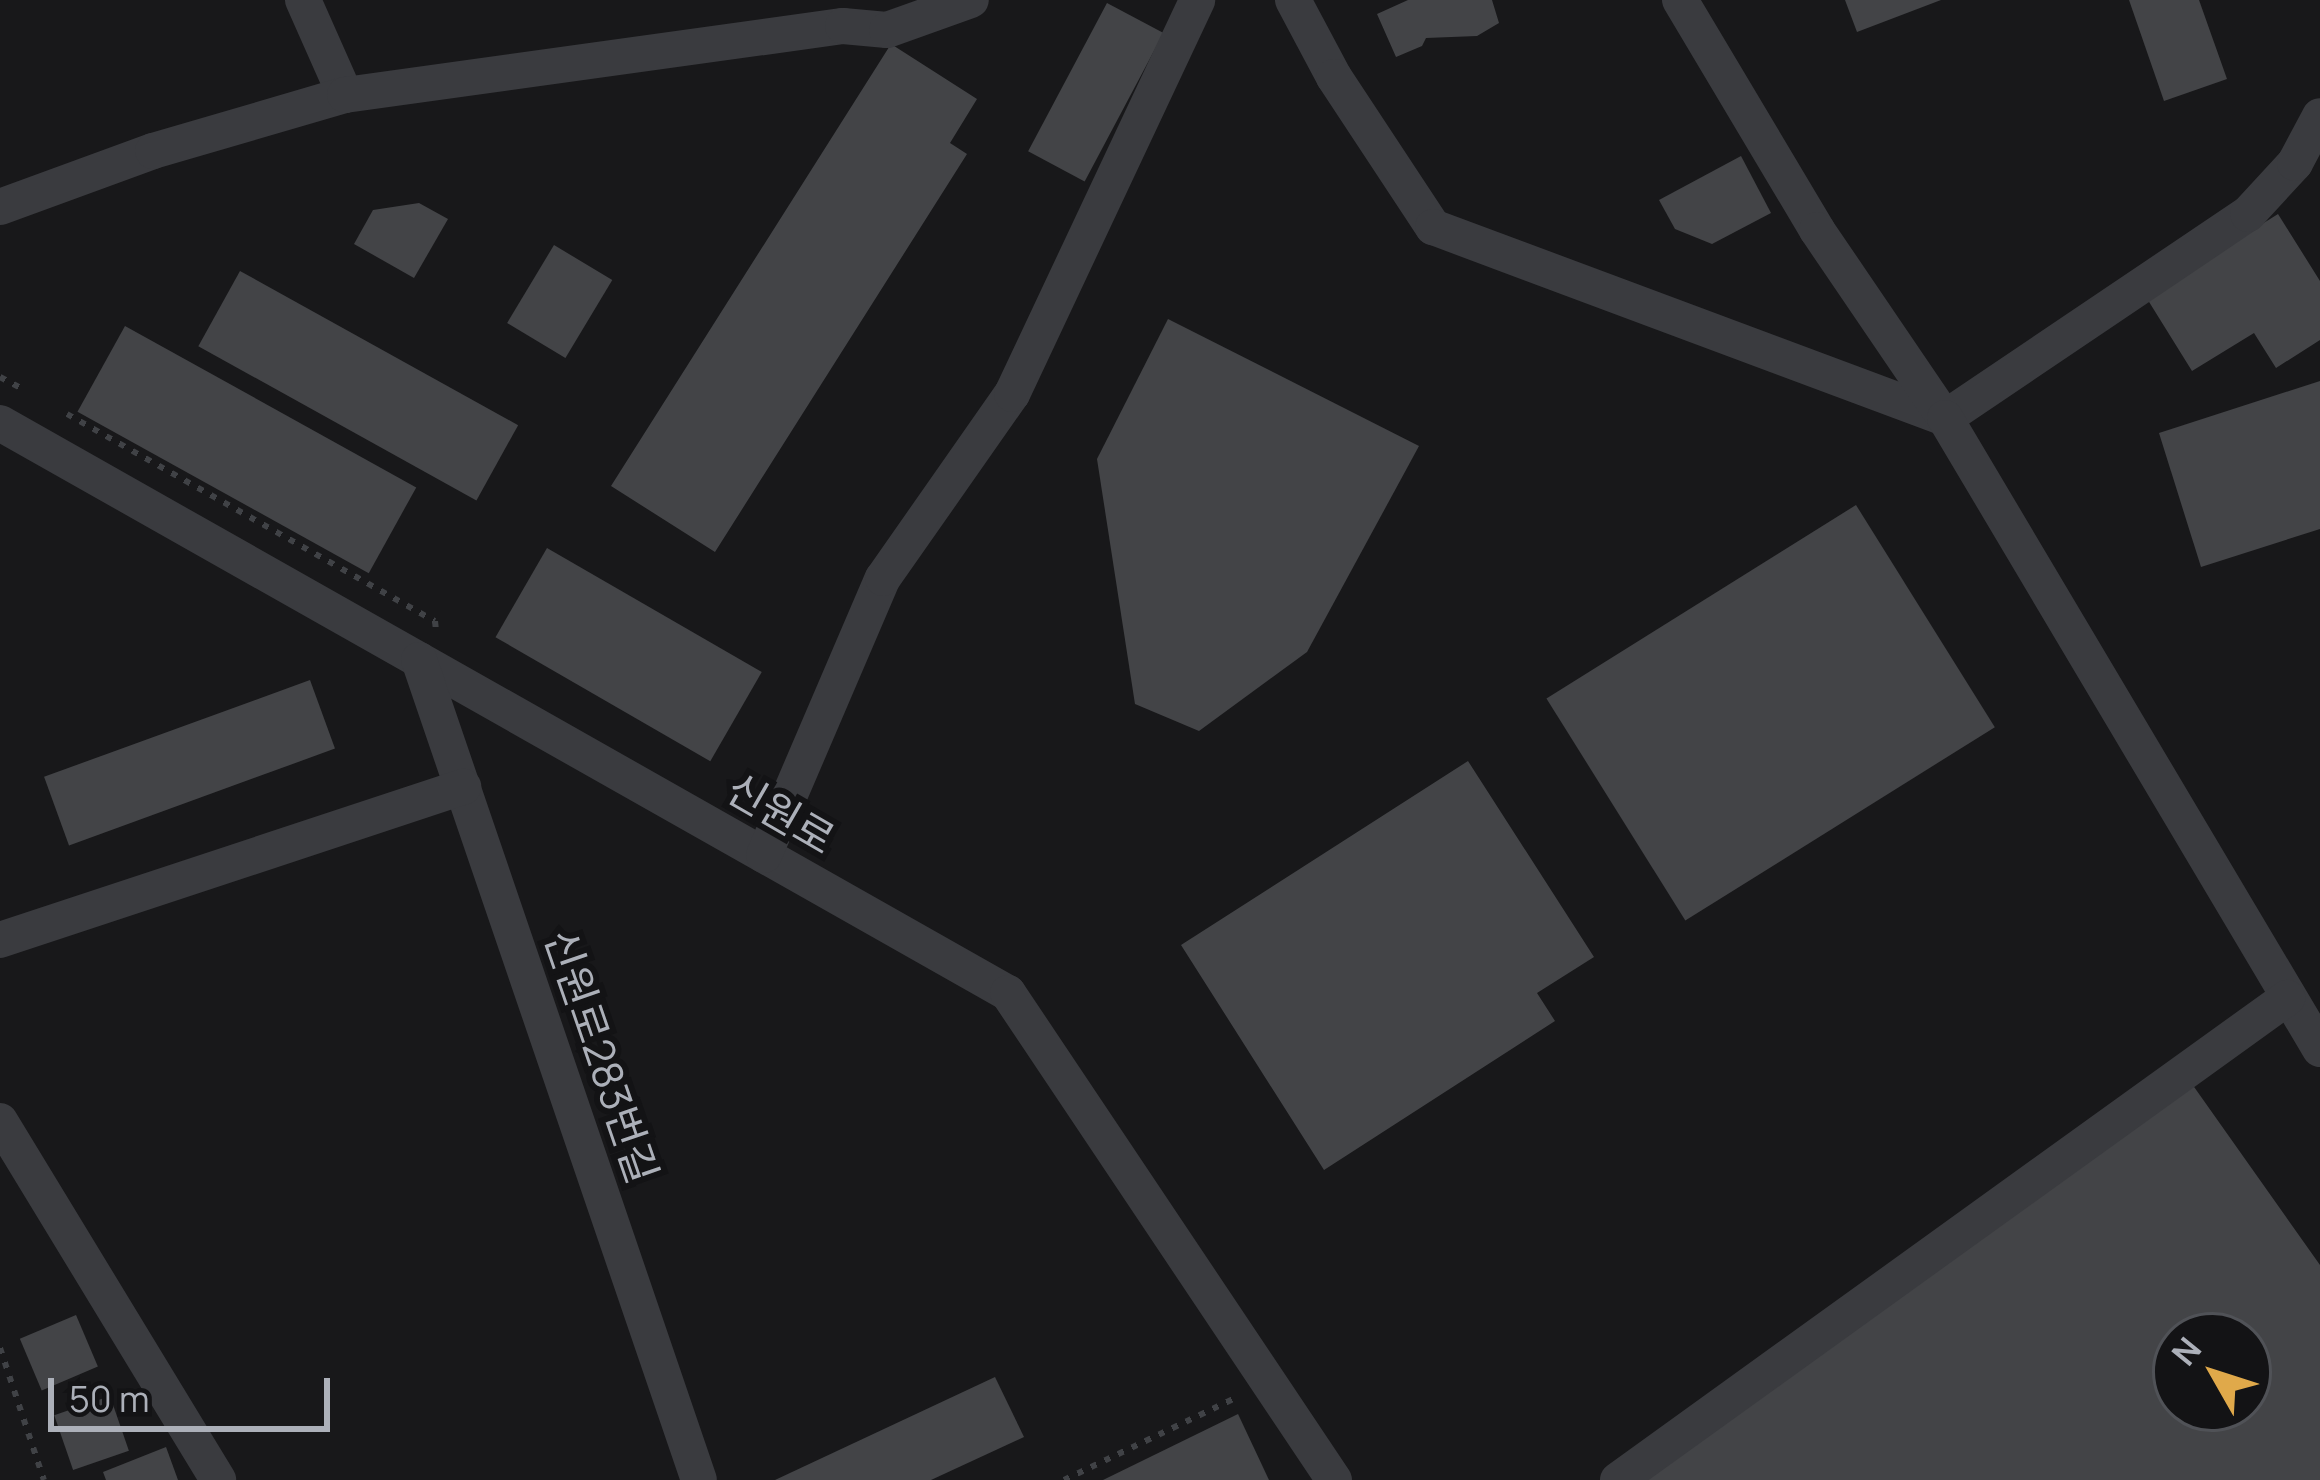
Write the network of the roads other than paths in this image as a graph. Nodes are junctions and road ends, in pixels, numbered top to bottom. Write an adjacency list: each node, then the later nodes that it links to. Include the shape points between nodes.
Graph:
1 (303, 0): 6 (street)
2 (971, 0): 6 (street, via 887,30 843,26)
3 (1197, 0): 13 (street, via 1012,394 883,578)
4 (1293, 0): 9 (street, via 1432,227)
5 (1680, 0): 9 (street, via 1817,230)
6 (345, 95): 8 (street, via 153,151)
7 (2320, 116): 9 (street, via 2295,163 2248,214)
8 (0, 207)
9 (1945, 418): 15 (street)
10 (0, 423): 11 (street, 신원로)
11 (419, 660): 12 (street, 신원로283번길); 13 (street, 신원로)
12 (463, 787): 14 (street); 19 (street, 신원로283번길)
13 (764, 855): 20 (street, 신원로, via 1008,993)
14 (0, 940)
15 (2287, 998): 16 (street); 21 (street)
16 (2320, 1049)
17 (0, 1121): 18 (street)
18 (218, 1480)
19 (699, 1480)
20 (1334, 1480)
21 (1618, 1480)

